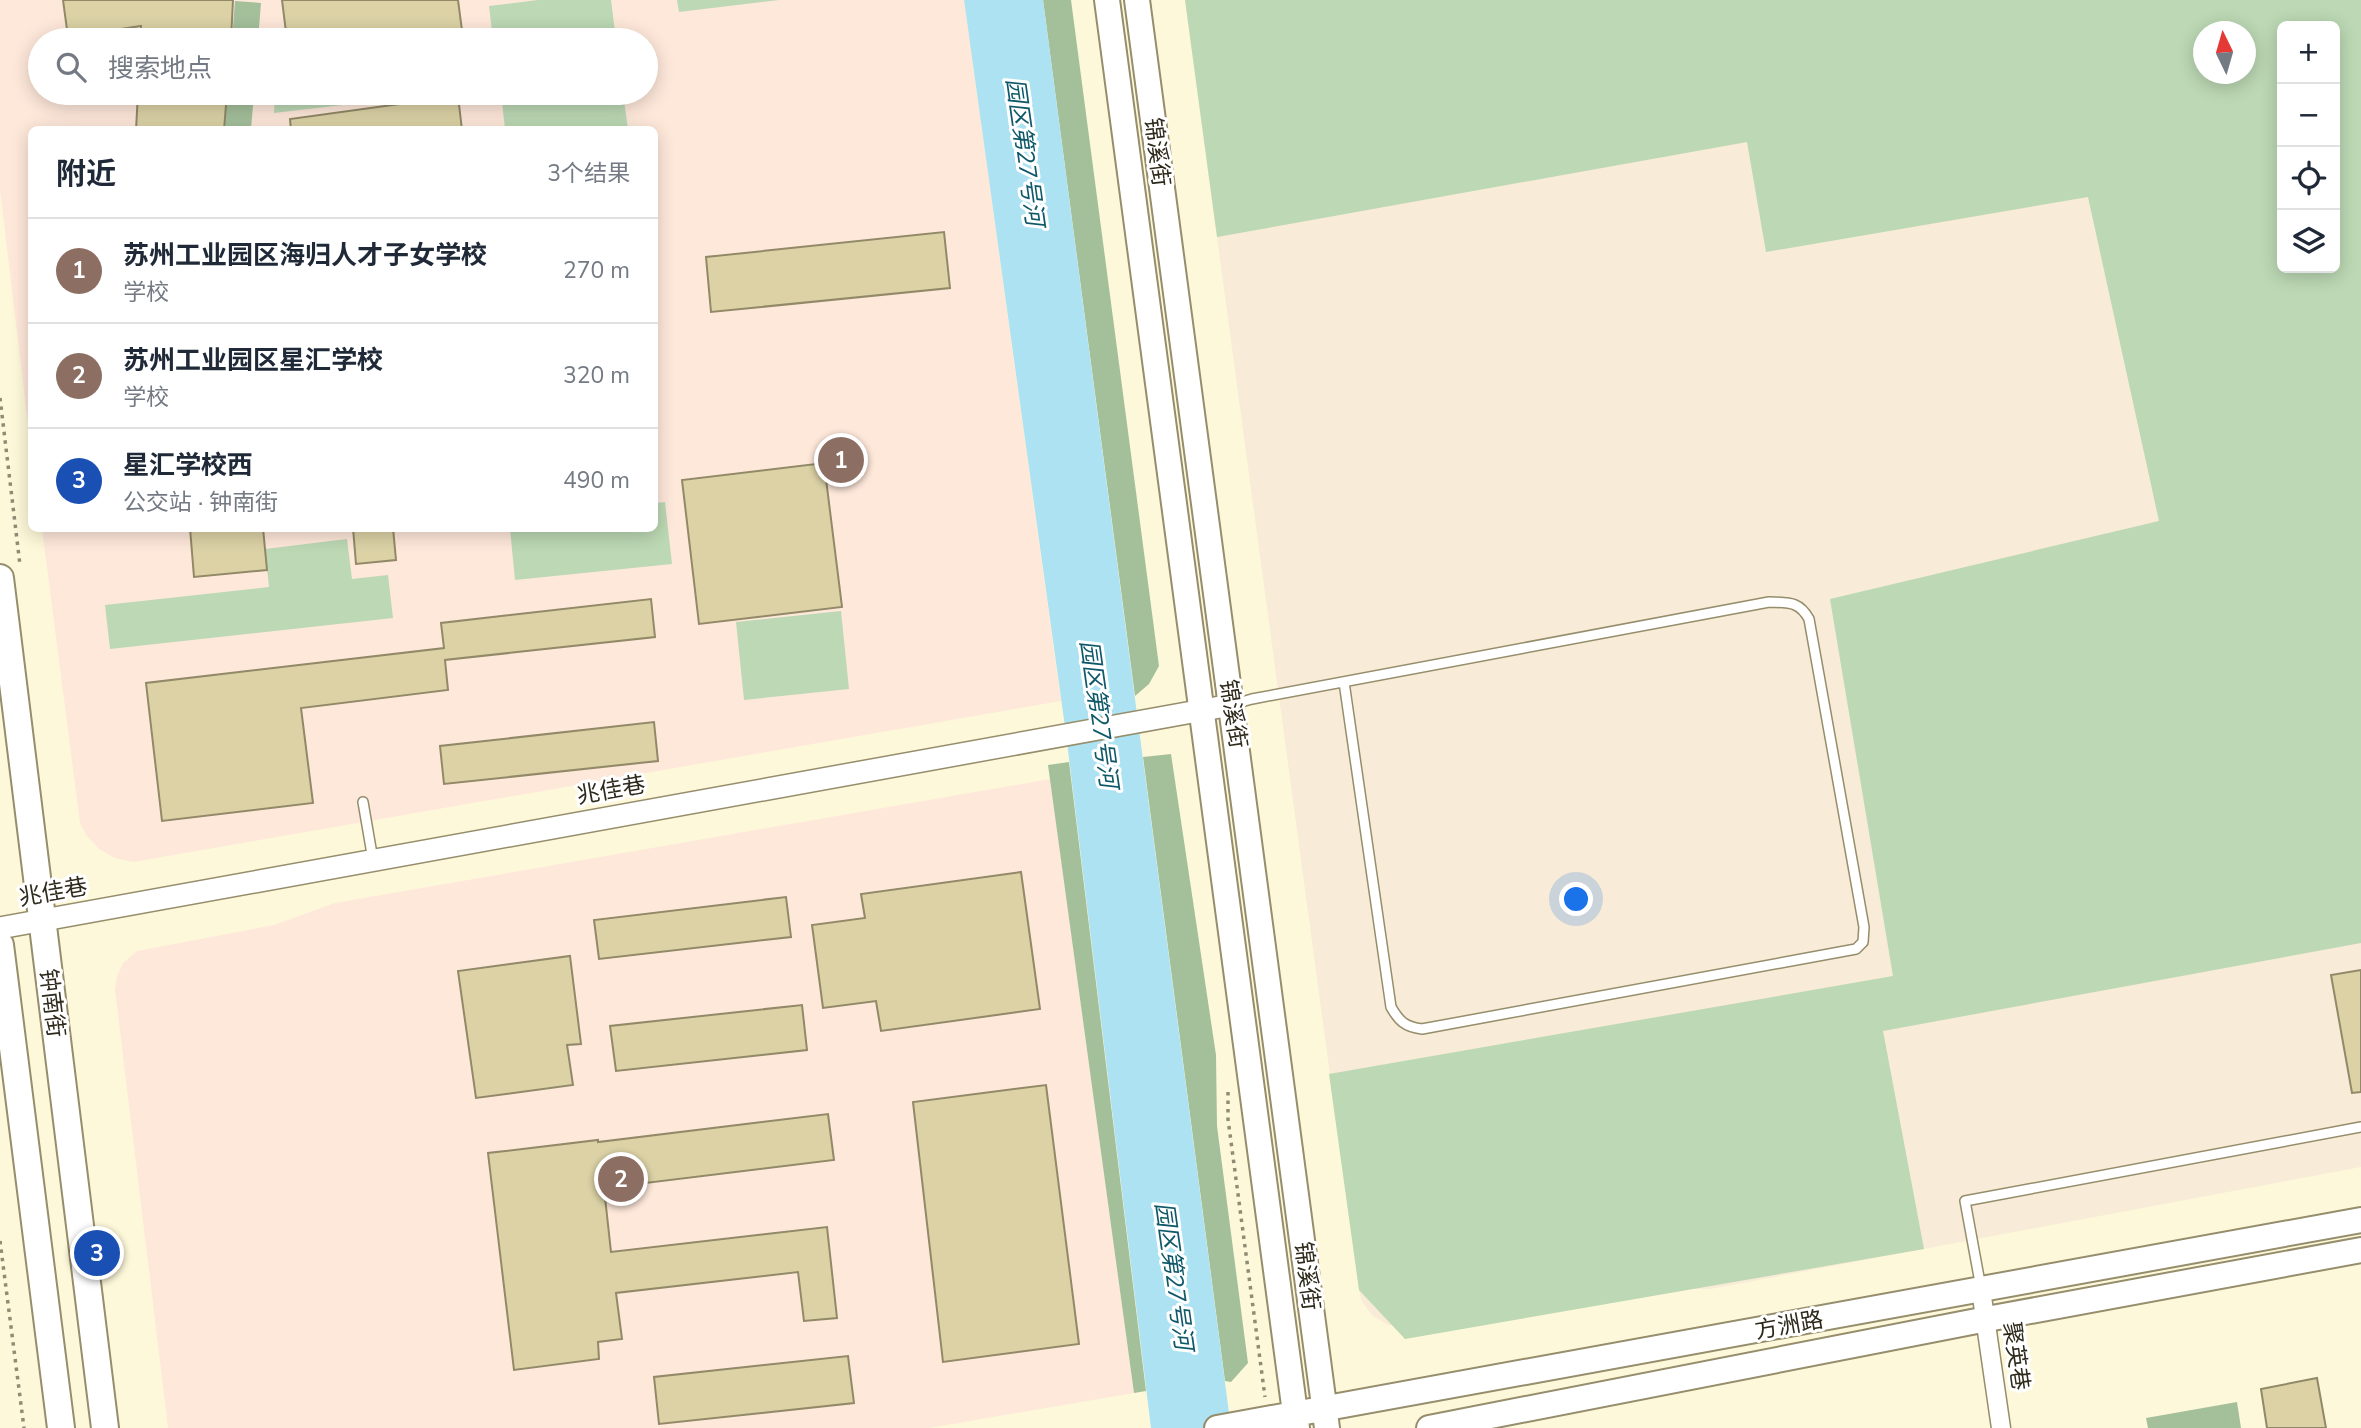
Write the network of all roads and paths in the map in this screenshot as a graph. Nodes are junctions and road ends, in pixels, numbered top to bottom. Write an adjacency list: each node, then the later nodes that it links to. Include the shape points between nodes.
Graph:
1 (1107, 0): 6 (main road, 锦溪街)
2 (1137, 0): 5 (main road, 锦溪街)
3 (0, 578): 9 (main road, 钟南街)
4 (1344, 682): 4 (lane, via 1391,1007 1409,1028 1856,949 1863,942 1812,633 1803,608 1769,602); 5 (lane)
5 (1231, 705): 6 (street, 兆佳巷); 18 (main road, 锦溪街)
6 (1202, 711): 8 (street, 兆佳巷); 19 (main road, 锦溪街)
7 (363, 803): 8 (lane)
8 (373, 860): 9 (street, 兆佳巷)
9 (41, 921): 10 (street, 兆佳巷); 22 (main road, 钟南街)
10 (0, 928)
11 (0, 945): 21 (main road, 钟南街)
12 (2361, 1127): 16 (lane, via 1965,1201)
13 (2361, 1220): 16 (main road, 方洲路)
14 (0, 1241): 20 (path)
15 (2361, 1250): 17 (main road, 方洲路)
16 (1981, 1290): 17 (street, 聚英巷); 18 (main road, 方洲路)
17 (1987, 1319): 24 (main road, 方洲路); 25 (street, 聚英巷)
18 (1326, 1419): 19 (main road, 方洲路)
19 (1296, 1422): 23 (main road, 方洲路)
20 (23, 1428)
21 (61, 1428)
22 (105, 1428)
23 (1217, 1428)
24 (1429, 1428)
25 (2001, 1428)

